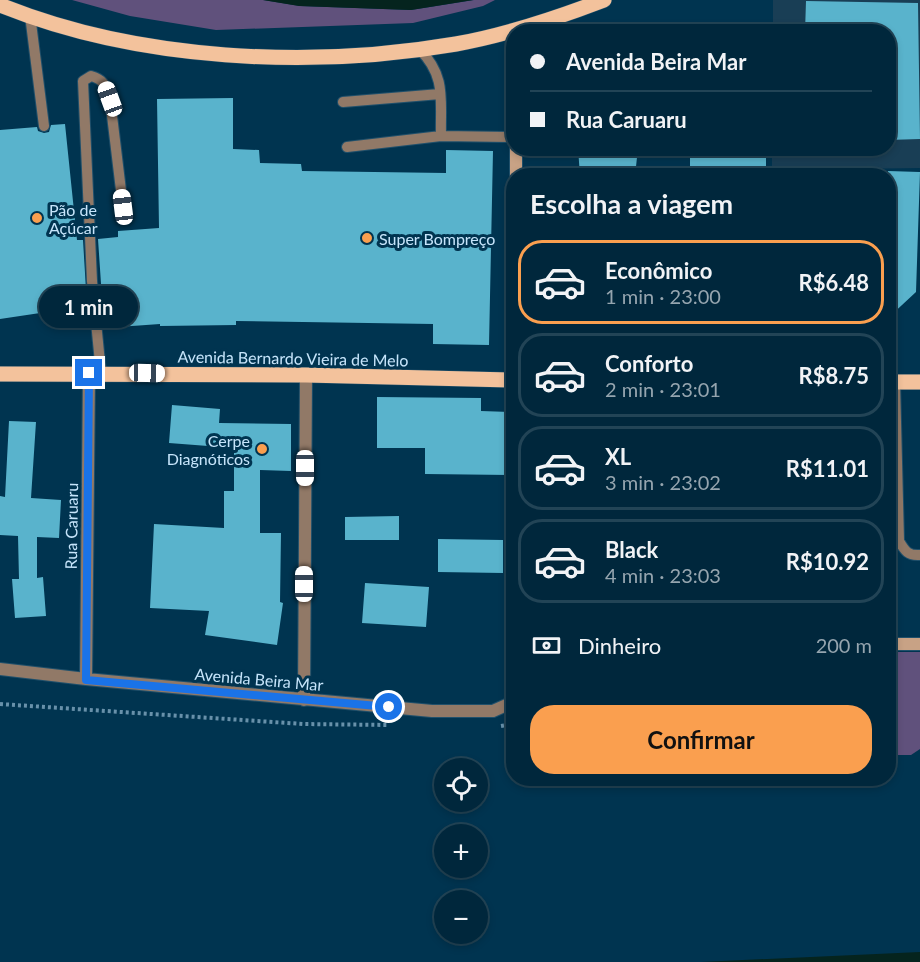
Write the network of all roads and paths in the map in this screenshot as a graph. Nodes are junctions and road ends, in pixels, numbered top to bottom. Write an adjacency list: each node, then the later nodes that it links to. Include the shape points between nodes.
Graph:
1 (604, 0): 4 (main road)
2 (0, 5): 3 (main road)
3 (30, 15): 6 (main road, via 117,40 218,54 321,57); 9 (lane)
4 (530, 24)
5 (506, 32): 6 (main road)
6 (419, 49): 7 (lane, via 435,68)
7 (440, 94): 8 (lane); 10 (lane)
8 (343, 102)
9 (44, 126)
10 (441, 136): 11 (lane); 12 (lane)
11 (506, 137)
12 (347, 147)
13 (123, 207): 14 (lane, via 110,99 105,85 91,76 82,81)
14 (95, 373): 15 (main road, Avenida Bernardo Vieira de Melo); 16 (main road, Avenida Bernardo Vieira de Melo); 25 (street, Rua Caruaru)
15 (0, 374)
16 (306, 375): 17 (main road, Avenida Bernardo Vieira de Melo); 26 (street)
17 (506, 380)
18 (896, 382): 19 (main road)
19 (920, 382)
20 (896, 481): 21 (lane, via 899,541 912,556)
21 (920, 555)
22 (896, 644): 23 (main road)
23 (920, 644)
24 (0, 669): 25 (street, Avenida Beira Mar)
25 (86, 680): 26 (street, Avenida Beira Mar)
26 (304, 700): 28 (street, Avenida Beira Mar, via 432,711 494,711)
27 (0, 704): 29 (path, via 303,724)
28 (506, 705)
29 (395, 725)
30 (506, 725): 31 (path)
31 (495, 726)

